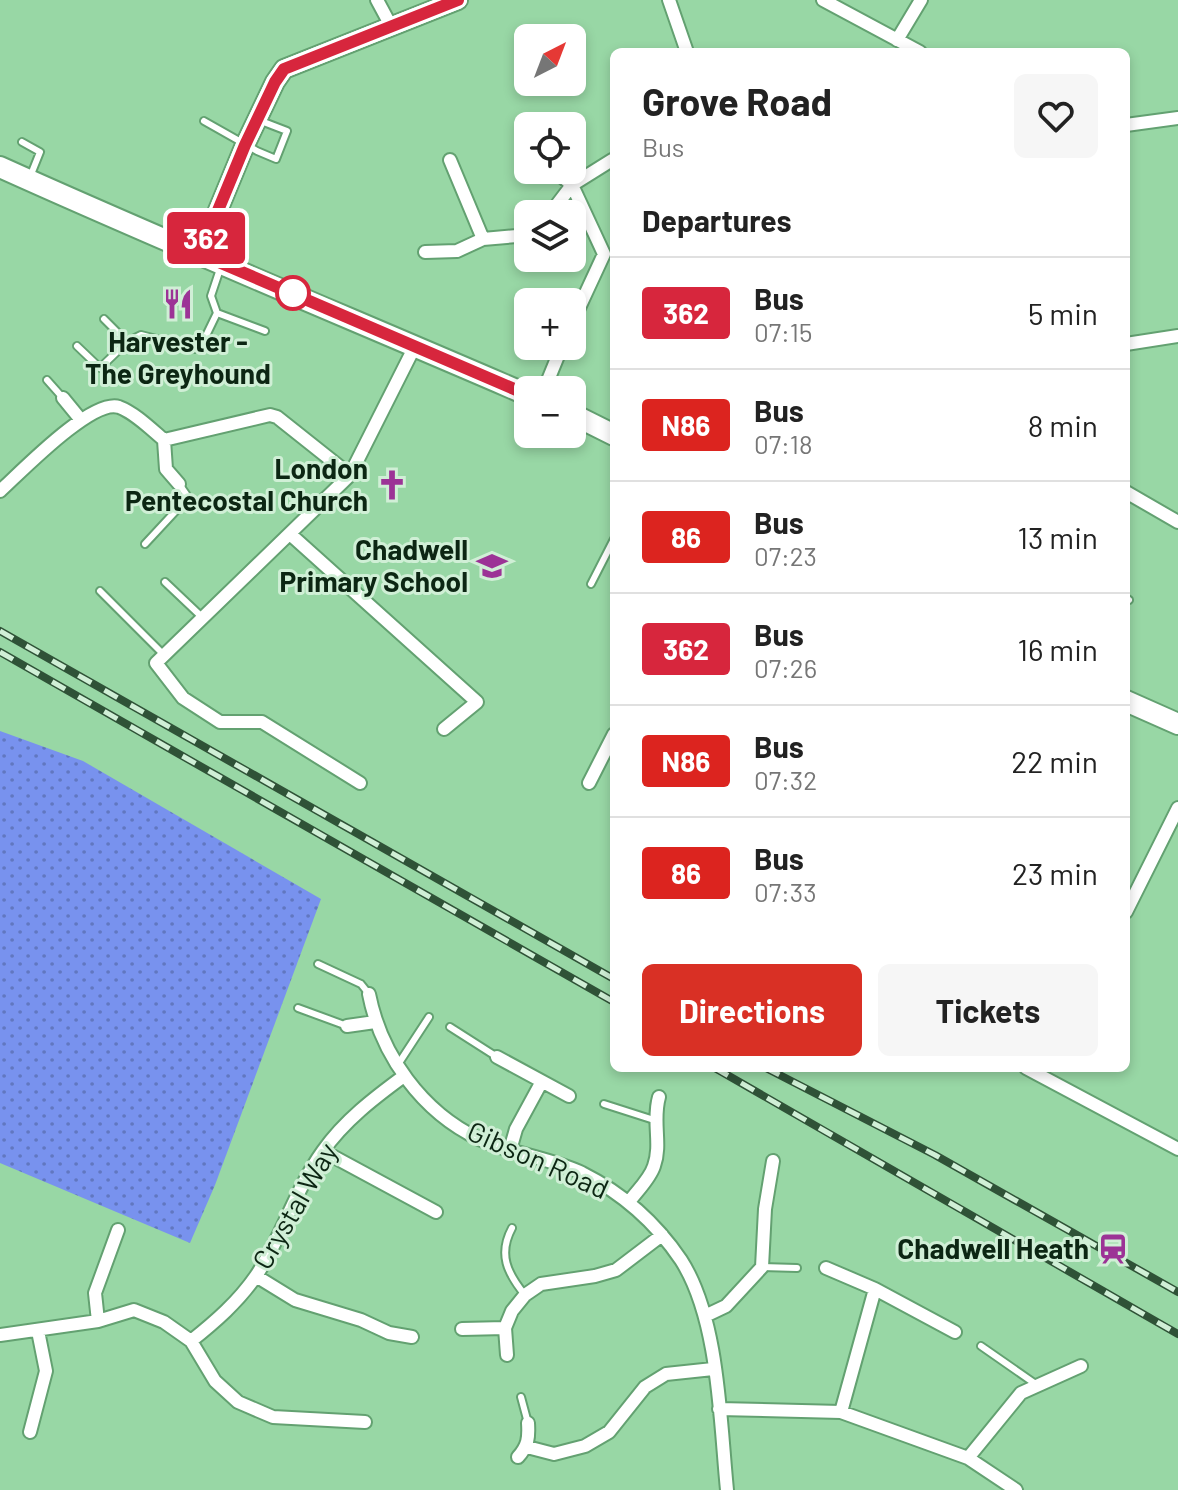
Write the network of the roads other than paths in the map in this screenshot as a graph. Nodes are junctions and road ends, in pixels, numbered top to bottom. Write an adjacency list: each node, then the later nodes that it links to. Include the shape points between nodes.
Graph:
1 (377, 0): 6 (street)
2 (458, 0): 6 (street)
3 (669, 0): 8 (street)
4 (823, 0): 7 (street)
5 (921, 0): 7 (street)
6 (391, 26): 11 (street, via 284,69)
7 (897, 40): 9 (street)
8 (686, 48)
9 (912, 48)
10 (1178, 118): 13 (street)
11 (258, 119): 15 (street); 15 (lane, via 287,131 276,159)
12 (204, 121): 15 (lane)
13 (1130, 124)
14 (22, 142): 19 (lane, via 40,152)
15 (245, 145): 25 (street)
16 (450, 160): 23 (street)
17 (610, 161): 20 (street)
18 (0, 167): 19 (main road)
19 (29, 180): 25 (main road)
20 (572, 185): 21 (street); 27 (street, via 604,254)
21 (561, 200)
22 (514, 236): 23 (street)
23 (483, 239): 24 (street, via 457,251)
24 (425, 252)
25 (200, 254): 26 (main road)
26 (222, 262): 28 (lane, via 211,296); 35 (main road)
27 (586, 293)
28 (217, 313): 30 (lane); 32 (lane, via 195,349 141,335)
29 (104, 319): 32 (lane)
30 (265, 331)
31 (1178, 336): 33 (street)
32 (127, 342): 34 (lane, via 100,368)
33 (1130, 343)
34 (77, 346)
35 (415, 346): 37 (main road); 43 (street)
36 (47, 380): 38 (lane)
37 (514, 389)
38 (63, 398): 39 (street)
39 (81, 420): 42 (street, via 104,407 118,407); 45 (street)
40 (586, 421): 41 (main road)
41 (610, 433)
42 (164, 440): 43 (street, via 270,415); 44 (street, via 166,469)
43 (350, 475): 48 (street)
44 (179, 484): 49 (lane, via 186,494 184,502)
45 (0, 491)
46 (1130, 494): 47 (street)
47 (1178, 522)
48 (290, 534): 54 (street); 58 (street, via 477,702)
49 (145, 544)
50 (610, 547): 52 (lane)
51 (165, 582): 54 (lane)
52 (591, 584)
53 (100, 591): 55 (lane)
54 (203, 618): 55 (street)
55 (160, 659): 60 (street, via 183,698 220,722 262,722)
56 (1130, 703): 57 (main road)
57 (1178, 724)
58 (444, 729)
59 (610, 742): 61 (street)
60 (360, 783)
61 (589, 783)
62 (1178, 808): 63 (street)
63 (1130, 904)
64 (318, 964): 65 (lane, via 361,984)
65 (369, 994): 68 (street, Gibson Road)
66 (298, 1008): 69 (lane)
67 (429, 1017): 72 (lane)
68 (375, 1022): 69 (street); 72 (street, Gibson Road)
69 (347, 1026)
70 (450, 1027): 71 (lane)
71 (497, 1057): 74 (street)
72 (401, 1071): 80 (street, Gibson Road, via 446,1118 477,1138); 81 (street, Crystal Way)
73 (1045, 1072): 79 (street)
74 (541, 1083): 75 (street); 80 (street)
75 (569, 1096)
76 (659, 1097): 78 (street)
77 (604, 1104): 78 (lane)
78 (654, 1120): 83 (street, via 654,1168)
79 (1178, 1149)
80 (510, 1150): 83 (street, Gibson Road, via 579,1172)
81 (323, 1151): 84 (street); 91 (street, Crystal Way)
82 (773, 1161): 88 (street)
83 (629, 1202): 87 (street, Gibson Road)
84 (436, 1212)
85 (512, 1228): 93 (lane, via 504,1259)
86 (118, 1230): 95 (street, via 95,1293)
87 (662, 1235): 93 (street, via 616,1270 541,1284); 94 (street, Gibson Road, via 681,1261)
88 (762, 1267): 89 (lane); 94 (street, via 726,1306)
89 (797, 1268)
90 (826, 1268): 92 (street)
91 (256, 1276): 101 (street, via 295,1300); 102 (street, Crystal Way, via 223,1315)
92 (875, 1289): 99 (street); 110 (street)
93 (525, 1295): 96 (street)
94 (705, 1316): 106 (street, Gibson Road)
95 (98, 1321): 98 (street); 102 (street, via 134,1310)
96 (505, 1328): 97 (street); 104 (street)
97 (462, 1329)
98 (38, 1331): 100 (street); 113 (street, via 46,1371)
99 (955, 1332)
100 (0, 1335)
101 (412, 1337)
102 (191, 1341): 111 (street, via 215,1381 238,1402 273,1417)
103 (981, 1346): 107 (lane)
104 (507, 1355)
105 (1081, 1366): 107 (street)
106 (713, 1369): 109 (street, Gibson Road); 114 (street, via 666,1374 645,1387 609,1432 585,1446 554,1454)
107 (1038, 1385): 116 (street, via 1021,1393)
108 (521, 1397): 112 (lane)
109 (719, 1409): 110 (street); 117 (street, Gibson Road)
110 (841, 1412): 116 (street)
111 (365, 1422)
112 (528, 1423): 114 (street)
113 (30, 1432)
114 (527, 1447): 115 (street)
115 (518, 1457)
116 (968, 1458): 118 (street)
117 (727, 1490)
118 (1016, 1490)

